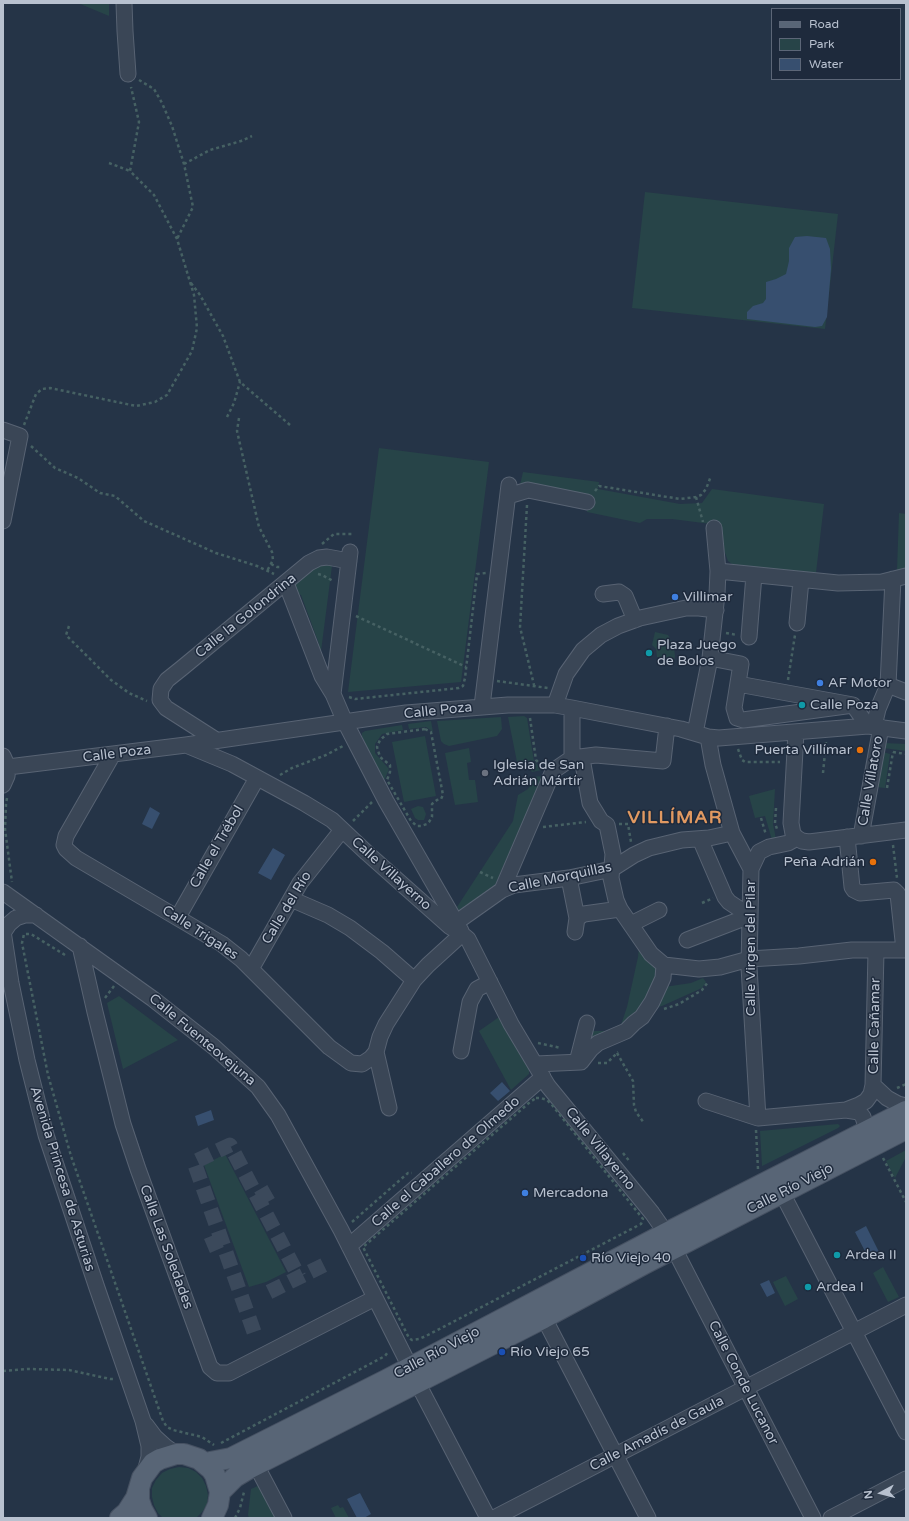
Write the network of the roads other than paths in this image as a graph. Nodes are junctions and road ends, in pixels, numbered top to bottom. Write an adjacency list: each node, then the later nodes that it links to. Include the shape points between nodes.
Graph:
1 (124, 3): 2 (street)
2 (128, 74)
3 (3, 430): 5 (street, via 20,436)
4 (587, 502): 23 (street, via 528,490 508,491 498,571 493,678)
5 (3, 521)
6 (714, 528): 7 (street, Calle Virgen del Pilar)
7 (718, 571): 8 (street); 13 (street, Calle Virgen del Pilar)
8 (754, 575): 10 (street); 16 (street)
9 (900, 578): 10 (street, via 882,582 838,583); 19 (street, Calle Villatoro)
10 (801, 580): 15 (street)
11 (286, 583): 21 (street, via 322,676); 21 (street, Calle la Golondrina, via 309,563 319,558 349,557); 32 (street, Calle la Golondrina, via 167,680 161,689 163,704)
12 (603, 594): 14 (street, via 619,592 625,596)
13 (716, 610): 14 (street, via 686,608); 17 (street, Calle Virgen del Pilar)
14 (637, 619): 22 (street, via 607,632 584,650 566,674)
15 (797, 623)
16 (749, 637)
17 (710, 658): 18 (street, via 741,664); 31 (street, Calle Virgen del Pilar)
18 (738, 684): 24 (street); 24 (street, via 734,708 737,718 743,720)
19 (888, 685): 20 (street); 28 (street, Calle Villatoro)
20 (906, 692)
21 (339, 693): 26 (street)
22 (555, 705): 23 (street, Calle Poza); 25 (street, Calle Poza)
23 (482, 706): 26 (street, Calle Poza)
24 (853, 706): 28 (street)
25 (572, 708): 27 (street, Calle Poza); 35 (street)
26 (345, 722): 32 (street, Calle Poza); 57 (street, via 386,789)
27 (667, 726): 31 (street, Calle Poza); 35 (street, via 664,762 596,755)
28 (874, 726): 29 (street, Calle Poza); 30 (street, Calle Poza); 43 (street, Calle Villatoro)
29 (906, 731)
30 (796, 732): 31 (street, Calle Poza, via 736,737); 42 (street, via 791,823)
31 (701, 735): 41 (street, Calle Virgen del Pilar)
32 (216, 740): 33 (street, Calle Poza)
33 (186, 745): 34 (street, Calle Poza); 37 (street, Calle Villayerno, via 232,764)
34 (113, 754): 36 (street, Calle Poza); 55 (street, Calle Trigales, via 66,836 64,845 71,855)
35 (572, 758): 46 (street, via 583,764 590,803 604,822 613,854); 48 (street, via 553,771)
36 (5, 762): 38 (street)
37 (257, 778): 39 (street, Calle Villayerno, via 332,820); 55 (street, Calle el Trébol)
38 (6, 789)
39 (342, 830): 50 (street, Calle del Río, via 300,883); 57 (street, Calle Villayerno, via 449,926)
40 (906, 830): 43 (street, Calle Villatoro)
41 (732, 833): 44 (street, Calle Morquillas); 45 (street, Calle Virgen del Pilar)
42 (796, 838): 43 (street, Calle Villatoro, via 809,842); 45 (street, Calle Villatoro, via 759,852)
43 (852, 838): 61 (street, via 852,887 860,893 890,890 897,892)
44 (700, 839): 46 (street, Calle Morquillas, via 682,840 649,848); 54 (street, via 725,897)
45 (751, 868): 54 (street, Calle Virgen del Pilar)
46 (612, 869): 47 (street, Calle Morquillas); 51 (street, via 616,900)
47 (569, 878): 48 (street, Calle Morquillas, via 514,885); 51 (street, via 576,925 584,914)
48 (502, 890): 57 (street, Calle Morquillas, via 460,919)
49 (3, 892): 53 (street, Calle Fuenteovejuna)
50 (291, 899): 65 (street, Calle del Río); 66 (street, via 350,928)
51 (620, 910): 56 (street)
52 (659, 910): 56 (street)
53 (36, 915): 58 (street, via 16,918); 60 (street, Calle Fuenteovejuna)
54 (750, 916): 59 (street); 63 (street, Calle Virgen del Pilar)
55 (178, 917): 65 (street, Calle Trigales, via 222,944)
56 (631, 924): 64 (street, via 651,954)
57 (460, 928): 66 (street, Calle Morquillas); 67 (street, Calle Villayerno)
58 (3, 932): 91 (street, Avenida Princesa de Asturias, via 10,983 46,1135)
59 (687, 940)
60 (80, 946): 84 (street, Calle Fuenteovejuna, via 214,1047 258,1087 278,1115); 85 (street, Calle Las Soledades, via 123,1124 210,1367 217,1373 229,1373)
61 (905, 950): 62 (street)
62 (876, 951): 63 (street, via 852,950); 73 (street, Calle Cañamar)
63 (749, 959): 64 (street, via 720,967 699,969); 79 (street, Calle Virgen del Pilar)
64 (664, 965): 71 (street, via 663,978 642,1016 626,1032 598,1043 581,1062)
65 (251, 969): 70 (street, Calle Trigales, via 329,1046 351,1063 362,1064)
66 (414, 980): 70 (street, Calle Morquillas, via 386,1024)
67 (490, 982): 69 (street, via 477,989 472,997); 72 (street, Calle Villayerno, via 511,1024)
68 (587, 1023): 71 (street)
69 (461, 1051)
70 (376, 1052): 76 (street)
71 (579, 1057): 72 (street)
72 (540, 1071): 83 (street, Calle Villayerno, via 548,1086 652,1213); 84 (street, Calle el Caballero de Olmedo)
73 (873, 1085): 75 (street, Calle Cañamar, via 887,1098); 77 (street, via 866,1101)
74 (706, 1101): 79 (street)
75 (906, 1106)
76 (389, 1108)
77 (846, 1110): 79 (street); 81 (street, via 860,1112 863,1116 866,1127)
78 (906, 1111): 81 (main road, Calle Río Viejo)
79 (755, 1123)
80 (906, 1129): 81 (main road, Calle Río Viejo)
81 (863, 1142): 82 (main road, Calle Río Viejo); 83 (main road, Calle Río Viejo)
82 (782, 1193): 83 (main road, Calle Río Viejo); 88 (street)
83 (670, 1241): 87 (main road, Calle Río Viejo); 89 (main road, Calle Río Viejo); 90 (street, Calle Conde Lucanor)
84 (349, 1246): 85 (street, Calle Fuenteovejuna)
85 (375, 1298): 89 (street, Calle Fuenteovejuna)
86 (906, 1305): 88 (street, Calle Amadís de Gaula)
87 (544, 1318): 89 (main road, Calle Río Viejo); 94 (street)
88 (854, 1332): 90 (street, Calle Amadís de Gaula); 92 (street)
89 (414, 1374): 95 (main road, Calle Río Viejo, via 231,1458); 96 (main road, Calle Río Viejo); 104 (street, Calle Fuenteovejuna)
90 (745, 1388): 94 (street, Calle Amadís de Gaula); 107 (street, Calle Conde Lucanor)
91 (143, 1421): 93 (street, Avenida Princesa de Asturias, via 155,1437); 98 (street, Avenida Princesa de Asturias, via 149,1457)
92 (906, 1432)
93 (176, 1454): 95 (main road, via 192,1456); 98 (main road, via 160,1458 153,1463)
94 (616, 1455): 105 (street, Calle Amadís de Gaula); 106 (street)
95 (205, 1464): 99 (main road, via 214,1475)
96 (256, 1465): 99 (main road, Calle Río Viejo, via 235,1477); 103 (street)
97 (906, 1479): 108 (street)
98 (142, 1480): 100 (main road, via 136,1498); 101 (main road, via 139,1500)
99 (220, 1492): 102 (main road)
100 (120, 1518)
101 (147, 1518)
102 (212, 1518)
103 (284, 1518)
104 (488, 1518)
105 (494, 1518)
106 (648, 1518)
107 (812, 1518)
108 (831, 1518)

